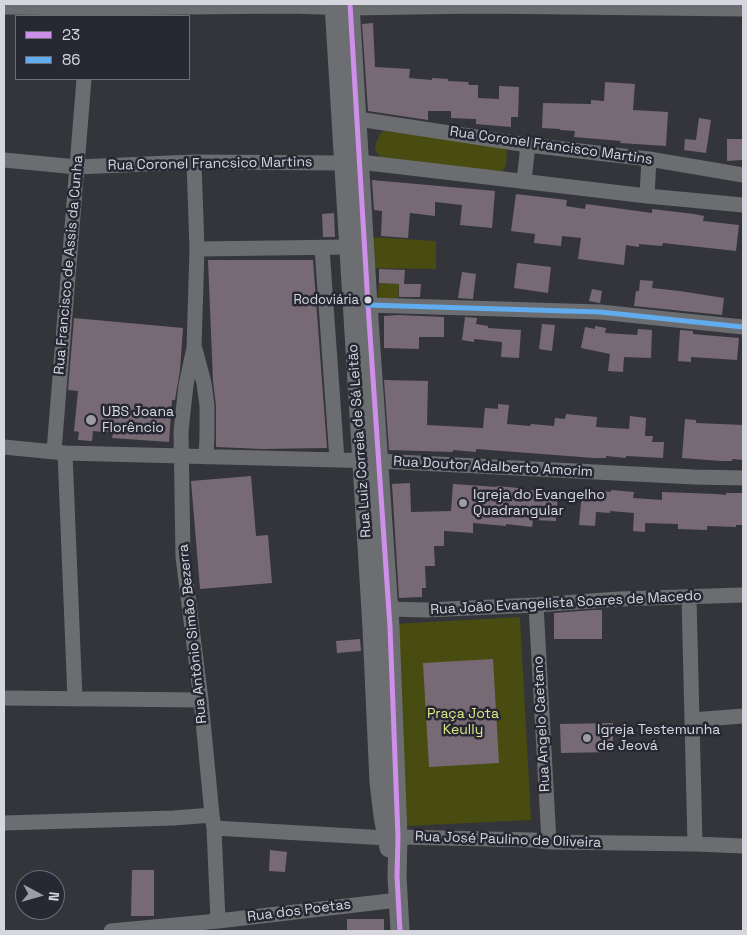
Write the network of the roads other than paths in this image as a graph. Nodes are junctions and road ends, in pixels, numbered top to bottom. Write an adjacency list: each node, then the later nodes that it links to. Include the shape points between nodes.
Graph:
1 (480, 5): 3 (street); 4 (street)
2 (4, 6): 5 (street)
3 (342, 6): 5 (street); 7 (main road, Rua Luiz Correia de Sá Leitão); 12 (main road, Rua Luiz Correia de Sá Leitão)
4 (743, 9)
5 (88, 12)
6 (84, 80): 13 (street, Rua Francisco de Assis da Cunha)
7 (358, 119): 8 (street, Rua Coronel Francisco Martins); 12 (main road, Rua Luiz Correia de Sá Leitão)
8 (528, 145): 9 (street, Rua Coronel Francisco Martins); 15 (street)
9 (649, 159): 14 (street, Rua Coronel Francisco Martins); 16 (street)
10 (4, 160): 13 (street)
11 (194, 162): 12 (street, Rua Coronel Francsico Martins); 13 (street, Rua Coronel Francsico Martins); 20 (street, Rua Antônio Simão Bezerra)
12 (352, 162): 15 (street); 18 (main road, Rua Luiz Correia de Sá Leitão); 21 (main road, Rua Luiz Correia de Sá Leitão)
13 (77, 167): 25 (street, Rua Francisco de Assis da Cunha)
14 (743, 175)
15 (524, 181): 16 (street)
16 (647, 196): 17 (street)
17 (743, 205)
18 (348, 247): 19 (street); 29 (main road, Rua Luiz Correia de Sá Leitão)
19 (322, 248): 20 (street); 28 (street)
20 (197, 250): 23 (street, Rua Antônio Simão Bezerra)
21 (368, 305): 22 (street, via 600,312); 29 (main road, Rua Luiz Correia de Sá Leitão)
22 (743, 327)
23 (194, 348): 26 (street, Rua Antônio Simão Bezerra, via 186,385); 27 (street, Rua Antônio Simão Bezerra, via 207,406)
24 (4, 447): 25 (street, Rua Doutor Adalberto Amorim)
25 (60, 452): 26 (street, Rua Doutor Adalberto Amorim); 36 (street, Rua Francisco de Assis da Cunha)
26 (180, 456): 27 (street, Rua Doutor Adalberto Amorim); 37 (street, Rua Antônio Simão Bezerra, via 183,557)
27 (206, 457): 28 (street, Rua Doutor Adalberto Amorim)
28 (337, 460): 29 (street, Rua Doutor Adalberto Amorim)
29 (370, 461): 30 (street, Rua Doutor Adalberto Amorim); 34 (main road, Rua Luiz Correia de Sá Leitão); 42 (main road, Rua Luiz Correia de Sá Leitão, via 372,628 379,782 383,816)
30 (743, 478)
31 (743, 595): 32 (street, Rua João Evangelista Soares de Macedo)
32 (690, 597): 33 (street, Rua João Evangelista Soares de Macedo); 39 (street)
33 (536, 605): 34 (street, Rua João Evangelista Soares de Macedo); 43 (street, Rua Angelo Caetano)
34 (388, 609): 42 (main road, Rua Luiz Correia de Sá Leitão)
35 (4, 698): 36 (street)
36 (75, 699): 37 (street)
37 (201, 700): 41 (street, Rua Antônio Simão Bezerra)
38 (743, 716): 39 (street)
39 (692, 720): 44 (street)
40 (4, 822): 41 (street, Rua José Paulino de Oliveira, via 174,818)
41 (213, 822): 42 (street, Rua José Paulino de Oliveira); 47 (street, Rua Antônio Simão Bezerra)
42 (392, 838): 43 (street, Rua José Paulino de Oliveira); 46 (main road, Rua Luiz Correia de Sá Leitão)
43 (549, 842): 44 (street, Rua José Paulino de Oliveira)
44 (695, 844): 45 (street, Rua José Paulino de Oliveira)
45 (743, 846)
46 (398, 900): 47 (street, Rua dos Poetas); 49 (main road, Rua Luiz Correia de Sá Leitão)
47 (218, 921): 48 (street, Rua dos Poetas)
48 (111, 931)
49 (400, 931)

